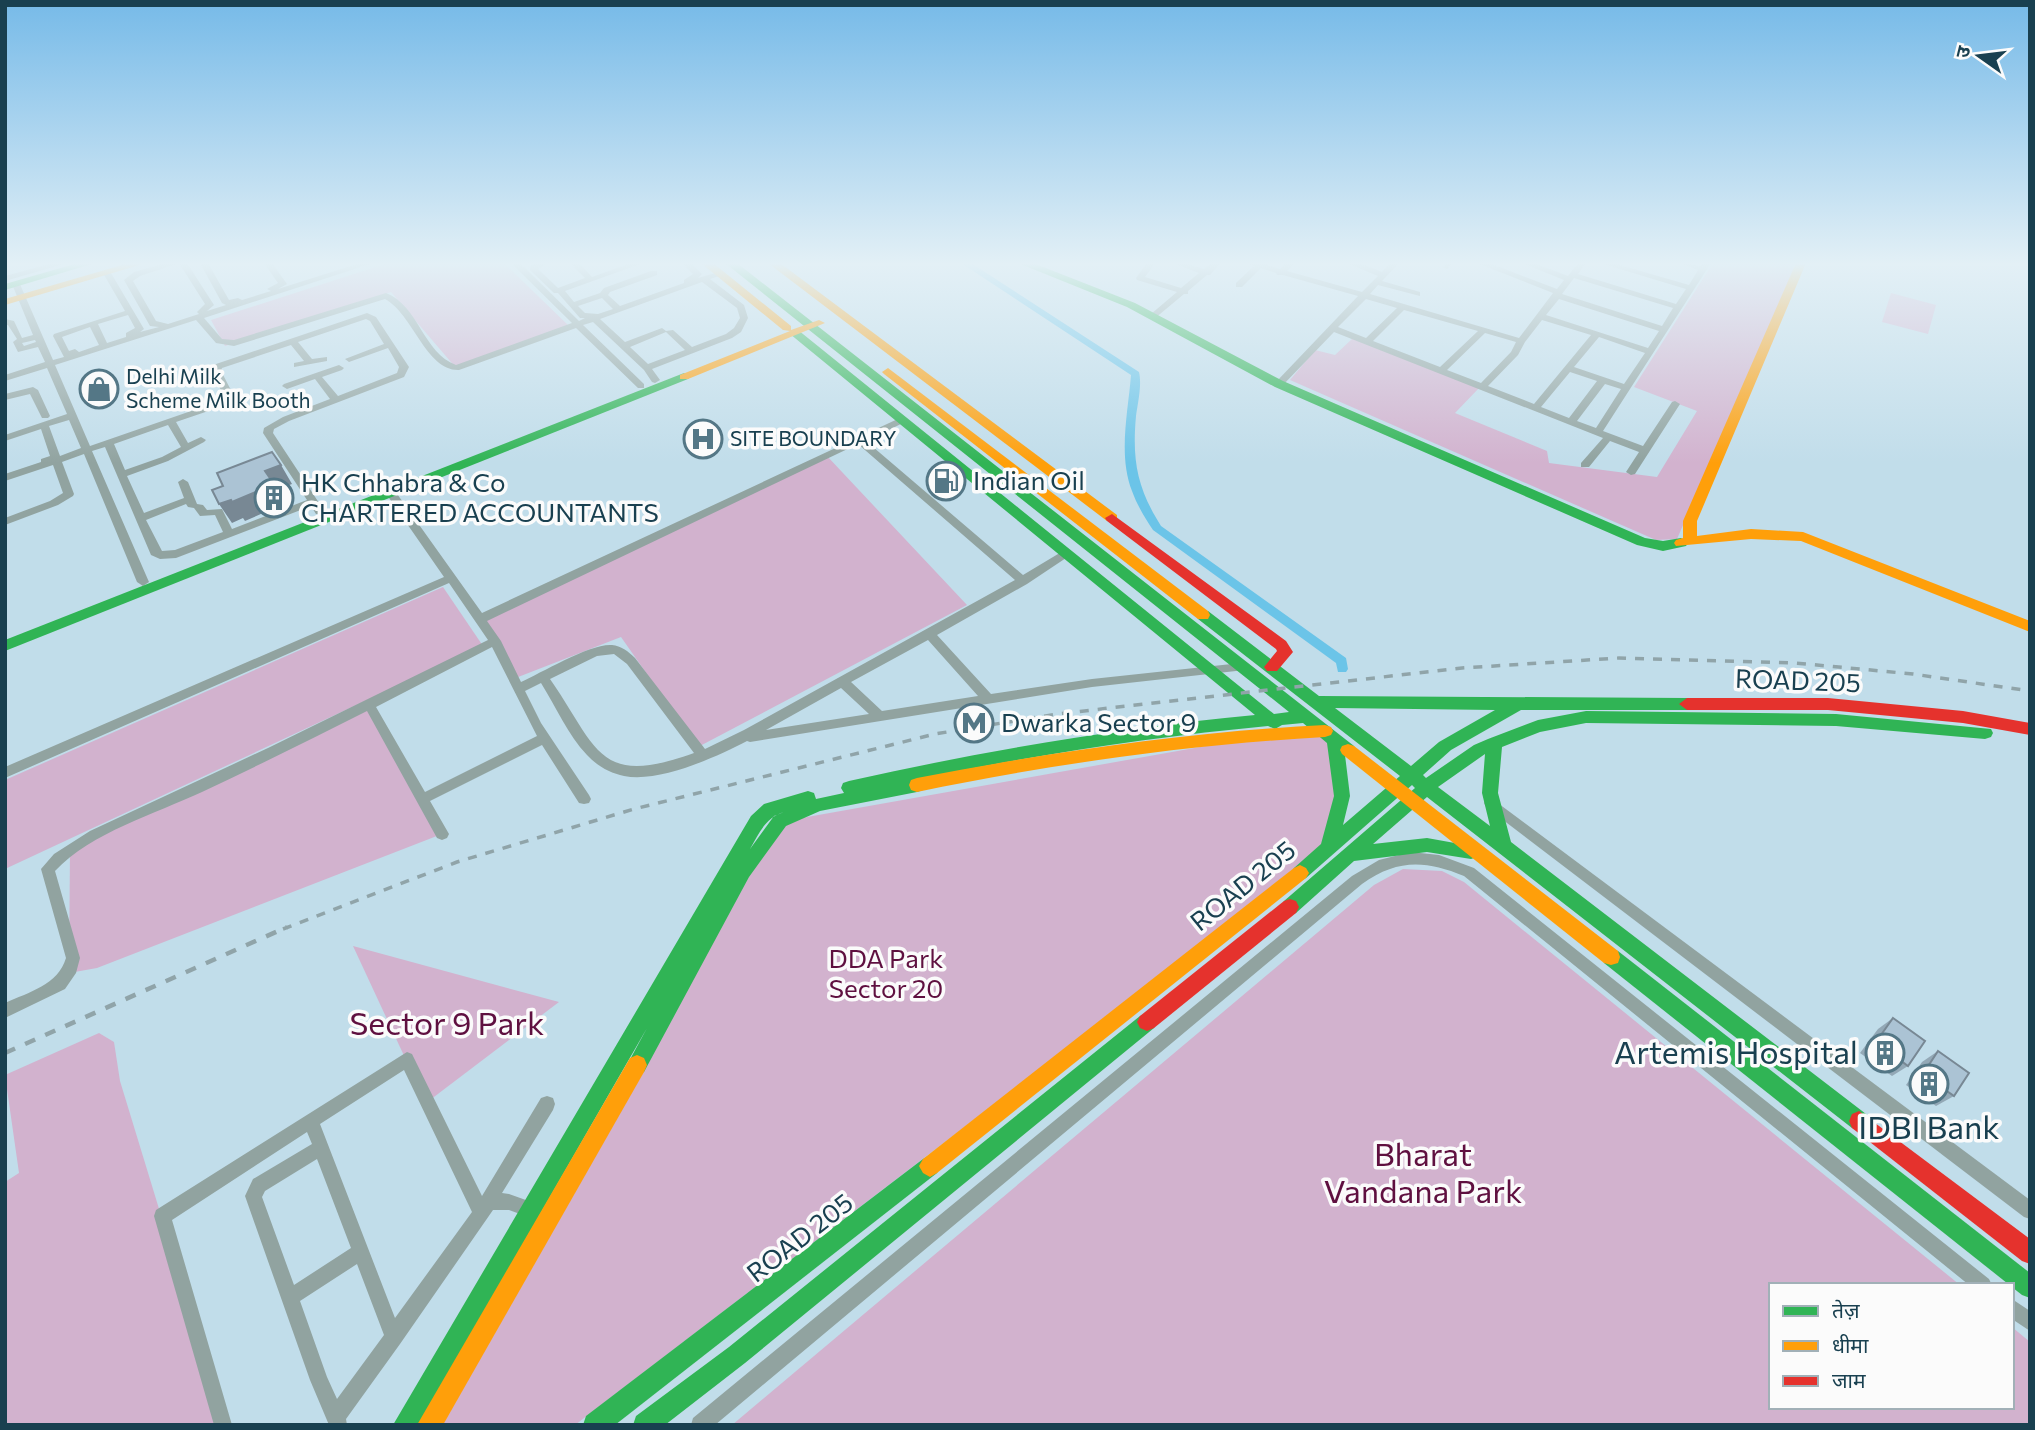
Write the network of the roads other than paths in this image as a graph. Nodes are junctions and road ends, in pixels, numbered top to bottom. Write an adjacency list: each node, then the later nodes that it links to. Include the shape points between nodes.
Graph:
1 (1664, 329): 44 (street)
2 (14, 330): 42 (street)
3 (35, 330): 34 (street)
4 (74, 330): 45 (street, via 57,336)
5 (96, 330): 39 (street)
6 (139, 330): 39 (street)
7 (156, 330): 49 (street)
8 (209, 330): 9 (street, via 219,341 234,343)
9 (277, 330)
10 (324, 330): 35 (street)
11 (380, 330): 40 (street)
12 (418, 330): 13 (street, via 444,364 456,368)
13 (561, 330)
14 (585, 330): 56 (street)
15 (606, 330): 41 (street)
16 (736, 330): 43 (street)
17 (789, 330): 56 (street)
18 (792, 330): 92 (street)
19 (812, 330): 69 (street)
20 (813, 330): 86 (street)
21 (815, 330): 63 (street)
22 (863, 330): 57 (street)
23 (1179, 330): 59 (street)
24 (1330, 330): 59 (street)
25 (1337, 330): 36 (street)
26 (1379, 330): 36 (street)
27 (1474, 330): 32 (street)
28 (1530, 330): 37 (street)
29 (1583, 330): 33 (street)
30 (1772, 330): 100 (street, via 1690,521)
31 (664, 331): 41 (street); 43 (street)
32 (1482, 332): 37 (street); 52 (street)
33 (1597, 334): 44 (street); 53 (street)
34 (39, 337): 42 (street); 49 (street)
35 (292, 340): 48 (street); 72 (street, via 219,366 216,371 227,400)
36 (1368, 341): 52 (street)
37 (1521, 341): 60 (street)
38 (5, 344): 42 (street)
39 (103, 344): 45 (street)
40 (389, 345): 47 (street); 65 (street, via 404,367 401,375)
41 (622, 345): 56 (street)
42 (20, 346)
43 (691, 351): 56 (street)
44 (1648, 351): 62 (street)
45 (67, 355): 49 (street)
46 (324, 359): 48 (street)
47 (349, 359)
48 (309, 361): 50 (street)
49 (50, 362): 55 (street); 68 (street)
50 (297, 365)
51 (339, 368): 54 (street)
52 (1443, 369): 60 (street)
53 (1570, 369): 58 (street); 67 (street)
54 (317, 376): 61 (street); 65 (street)
55 (5, 378)
56 (648, 378): 95 (street)
57 (930, 379): 63 (street); 112 (street, via 1281,645 1285,652)
58 (1603, 380): 62 (street); 70 (street)
59 (1279, 384): 100 (street, via 1628,536 1663,546)
60 (1484, 385): 67 (street)
61 (287, 386)
62 (1624, 387): 74 (street, via 1624,396)
63 (910, 389): 112 (street)
64 (5, 397): 71 (street, via 33,390)
65 (336, 400): 83 (street, via 269,428)
66 (1675, 404): 80 (street)
67 (1537, 406): 70 (street)
68 (71, 412): 71 (street); 79 (street)
69 (902, 420): 77 (street); 90 (street)
70 (1572, 420): 74 (street)
71 (44, 421): 73 (street); 89 (street, via 55,457)
72 (171, 421): 78 (street); 81 (street)
73 (6, 432)
74 (1598, 432): 75 (street)
75 (1609, 436): 80 (street); 84 (street)
76 (201, 440): 81 (street)
77 (860, 441): 103 (street); 105 (street)
78 (108, 442): 79 (street); 88 (street)
79 (86, 449): 82 (street); 104 (street)
80 (1643, 450): 87 (street)
81 (181, 452): 88 (street)
82 (56, 460): 89 (street); 98 (street, via 69,494)
83 (288, 462): 85 (street); 95 (street)
84 (1585, 465)
85 (276, 466)
86 (993, 470): 90 (street); 111 (street)
87 (1631, 472)
88 (122, 474): 97 (street)
89 (5, 476)
90 (977, 480): 101 (street)
91 (183, 482): 93 (street)
92 (391, 493): 102 (street); 110 (street)
93 (194, 504): 96 (street, via 204,514); 97 (street)
94 (231, 506): 96 (street)
95 (317, 507): 99 (street); 104 (street)
96 (218, 511): 99 (street)
97 (141, 518): 99 (street, via 160,555 176,554)
98 (5, 522)
99 (229, 534)
100 (1690, 541): 106 (street, via 1751,534 1803,537)
101 (1067, 554): 103 (street); 113 (street)
102 (451, 578): 105 (street); 133 (street)
103 (1023, 581): 107 (street)
104 (143, 582): 108 (street)
105 (480, 619): 109 (street)
106 (2030, 627)
107 (930, 634): 115 (street); 117 (street)
108 (5, 637)
109 (495, 641): 116 (street); 120 (street)
110 (5, 646)
111 (1241, 667): 113 (street); 122 (street)
112 (1272, 667): 118 (street)
113 (1213, 670): 117 (street); 123 (street)
114 (542, 676): 116 (street); 132 (street, via 594,752 613,767 646,770); 132 (street, via 605,649 618,650)
115 (843, 682): 121 (street); 129 (street)
116 (518, 689): 128 (street)
117 (988, 699): 121 (street)
118 (1317, 702): 119 (street); 124 (street)
119 (1518, 704): 125 (street, ROAD 205, via 1828,704 1963,717); 134 (street, ROAD 205, via 1455,739)
120 (370, 706): 137 (street); 146 (street, via 100,834 55,860 48,869 73,958 69,973 51,989)
121 (880, 717): 129 (street)
122 (1303, 717): 123 (street); 127 (street)
123 (1272, 719): 126 (street); 151 (street, via 1197,724 1036,747 903,774 771,809 752,830)
124 (1353, 729): 127 (street); 134 (street)
125 (2030, 729)
126 (1284, 732): 127 (street); 164 (street, via 1195,738 980,771 841,801 779,822 760,846)
127 (1329, 736): 136 (street); 143 (street, via 1342,796)
128 (544, 738): 137 (street); 138 (street)
129 (742, 738): 132 (street)
130 (2030, 741): 131 (street, ROAD 205, via 1968,730 1709,716 1561,719)
131 (1494, 743): 135 (street, ROAD 205); 140 (street)
132 (703, 755)
133 (5, 773)
134 (1412, 775): 135 (street); 136 (street, ROAD 205)
135 (1427, 787): 139 (street, ROAD 205); 142 (street)
136 (1396, 789): 139 (street); 143 (street, ROAD 205)
137 (422, 799): 141 (street)
138 (584, 799)
139 (1412, 801): 144 (street, ROAD 205); 145 (street)
140 (1490, 803): 142 (street); 152 (street)
141 (442, 834)
142 (1503, 845): 154 (street)
143 (1329, 848): 165 (street, ROAD 205, via 830,1247)
144 (1351, 855): 145 (street, via 1445,844); 166 (street, ROAD 205)
145 (1481, 855): 156 (street)
146 (5, 1011)
147 (547, 1104): 150 (street)
148 (311, 1121): 149 (street); 150 (street, via 407,1059); 162 (street, via 162,1216)
149 (321, 1147): 153 (street); 157 (street, via 259,1185 253,1196)
150 (485, 1207): 151 (street, via 509,1202); 160 (street)
151 (530, 1210): 163 (street)
152 (2030, 1211)
153 (360, 1252): 157 (street); 160 (street)
154 (2030, 1252)
155 (1981, 1283): 167 (street, via 1469,872 1430,859 1396,859 1380,862 1356,880)
156 (2030, 1287)
157 (290, 1297): 161 (street)
158 (2014, 1310): 159 (street)
159 (2030, 1322)
160 (394, 1338): 161 (street)
161 (337, 1421)
162 (223, 1425)
163 (405, 1425)
164 (429, 1425)
165 (595, 1425)
166 (645, 1425)
167 (700, 1425)

